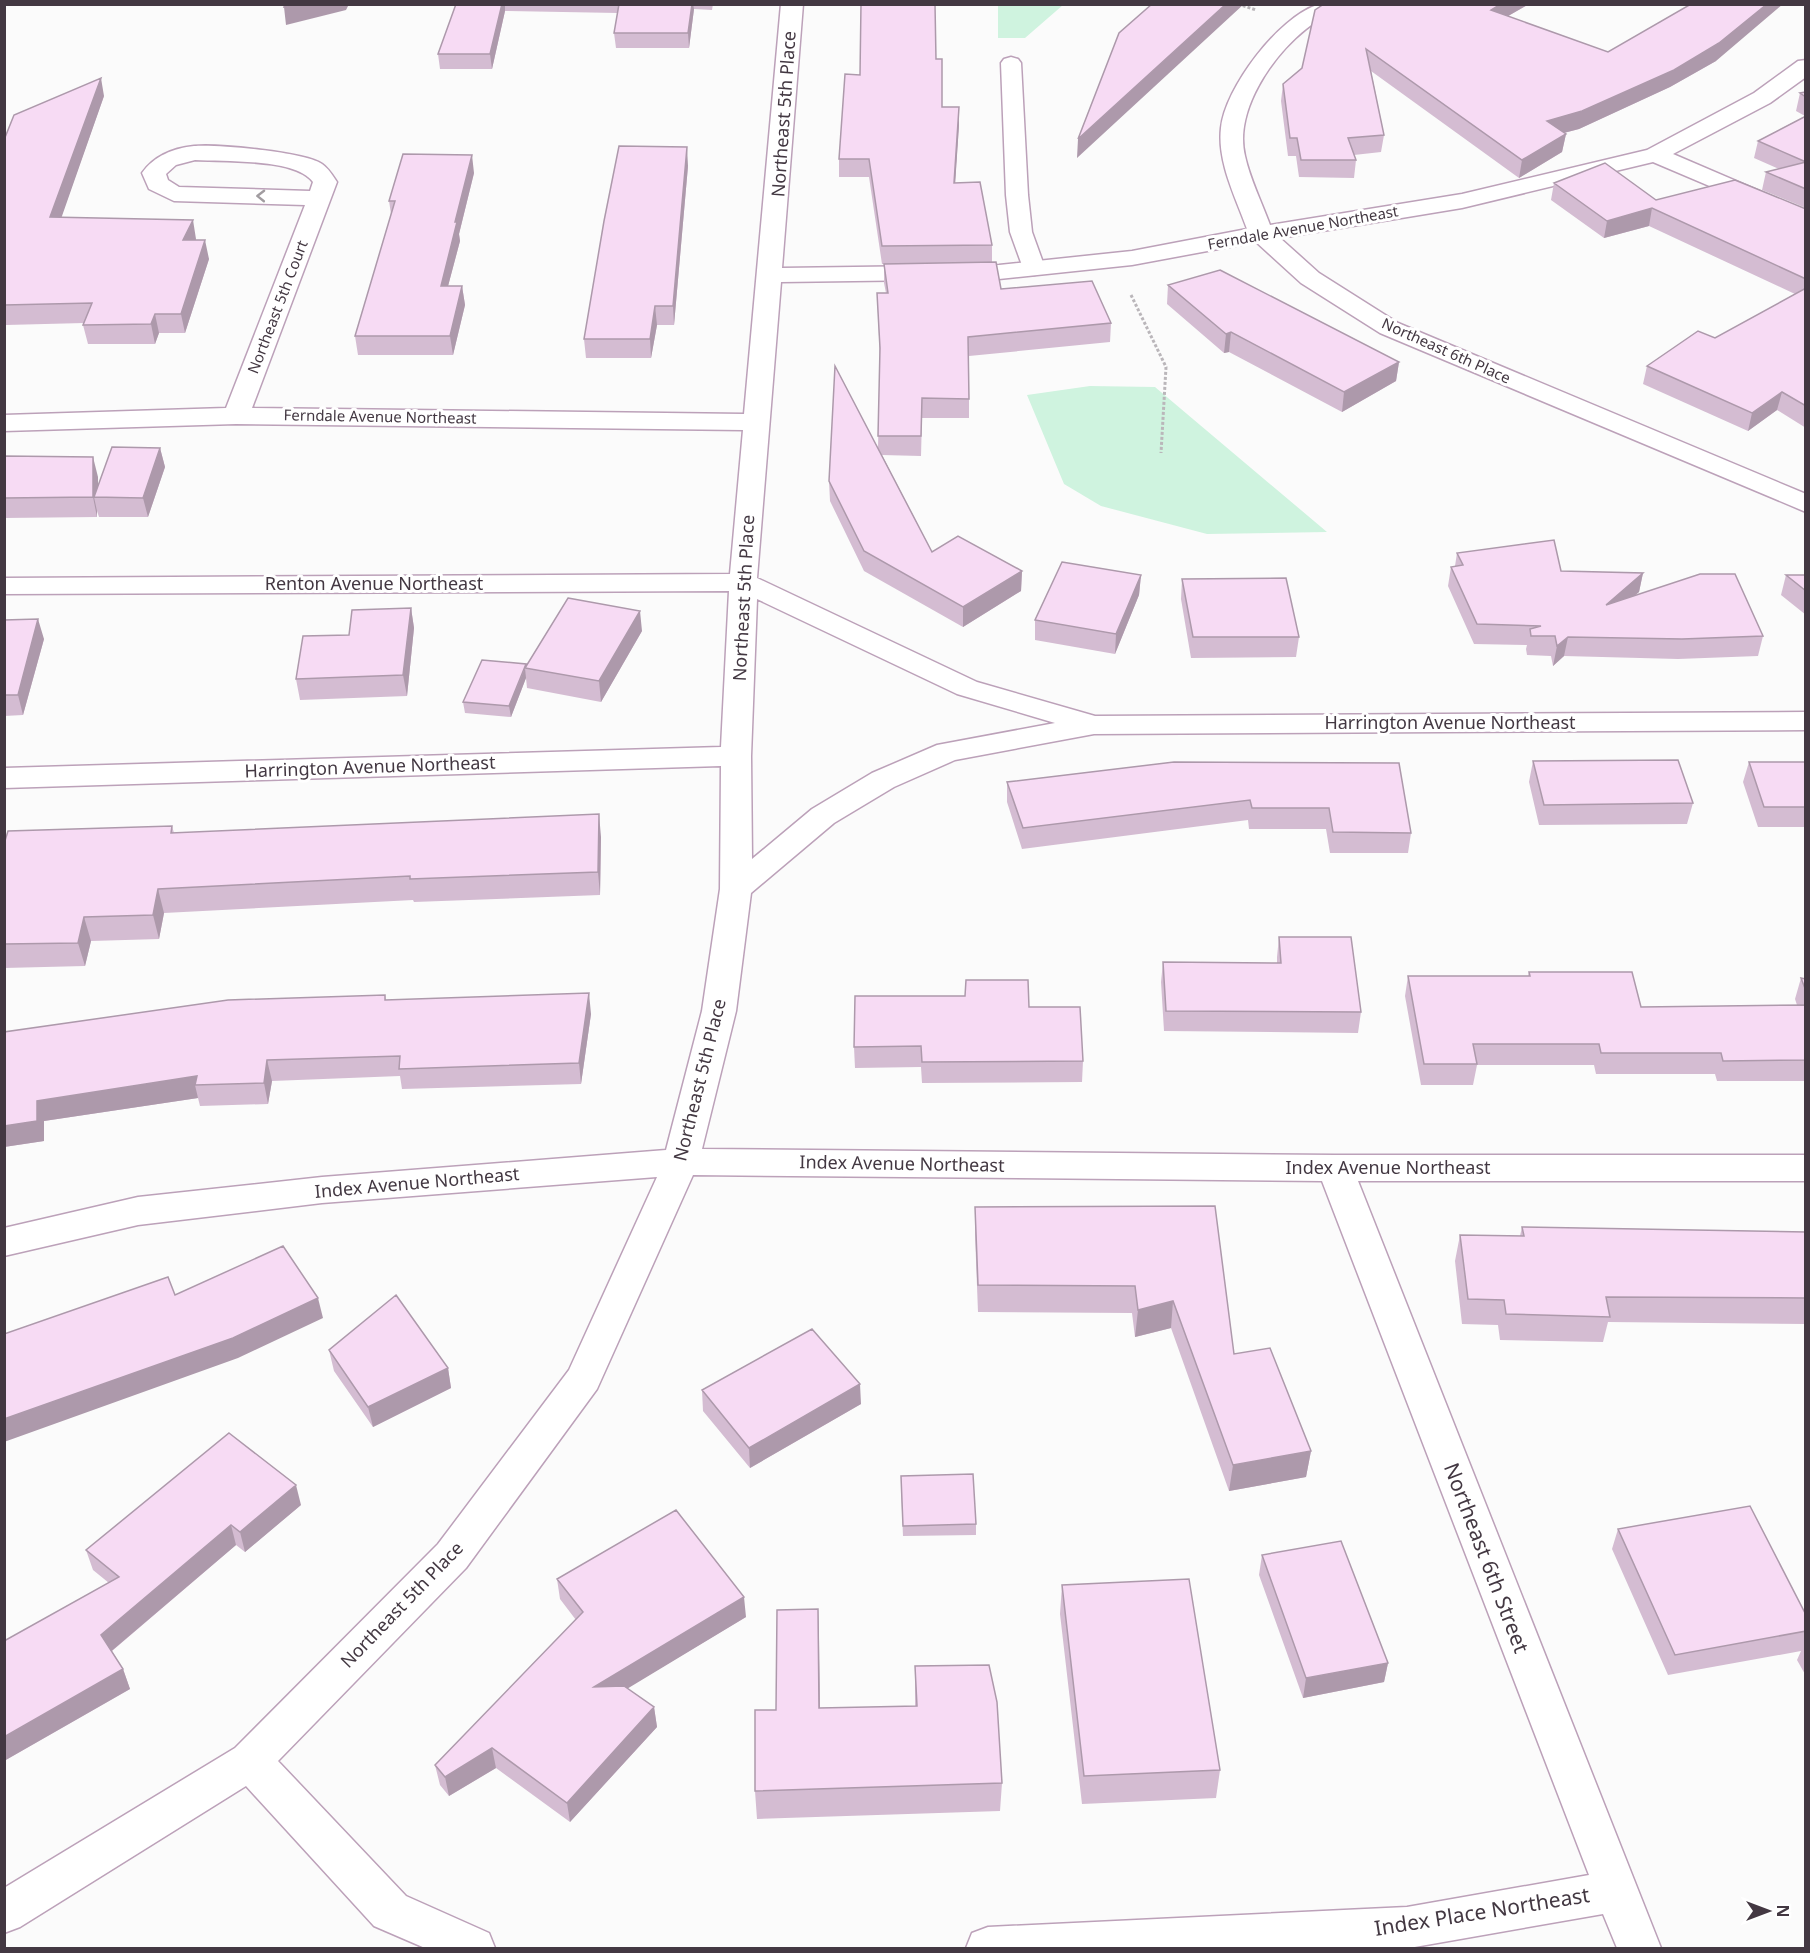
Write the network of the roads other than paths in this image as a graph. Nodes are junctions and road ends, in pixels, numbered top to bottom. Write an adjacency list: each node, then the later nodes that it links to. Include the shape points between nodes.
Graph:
1 (792, 4): 10 (street, Northeast 5th Place)
2 (1334, 4): 8 (street, Northeast 6th Place, via 1299,24 1266,55 1239,104 1232,127 1233,155)
3 (1011, 63): 9 (lane, via 1021,232)
4 (1806, 66): 5 (street, Ferndale Avenue Northeast, via 1762,98)
5 (1655, 155): 7 (street); 8 (street, Ferndale Avenue Northeast, via 1462,201)
6 (319, 198): 6 (street, Northeast 5th Court, one-way to 6, via 174,194 157,184 154,173 168,160 194,153 292,160 315,169 325,182); 11 (street, Northeast 5th Court)
7 (1806, 220)
8 (1261, 234): 9 (street, Ferndale Avenue Northeast, via 1113,260); 14 (street, Northeast 6th Place, via 1310,278 1389,328)
9 (1034, 268): 10 (street, Ferndale Avenue Northeast, via 999,272)
10 (771, 275): 12 (street, Northeast 5th Place)
11 (236, 416): 12 (street, Ferndale Avenue Northeast); 13 (street, Ferndale Avenue Northeast)
12 (755, 422): 15 (street, Northeast 5th Place)
13 (4, 423)
14 (1806, 504)
15 (744, 582): 16 (street, Renton Avenue Northeast); 18 (street, Harrington Avenue Northeast, via 967,688); 19 (street, Northeast 5th Place)
16 (4, 586)
17 (1806, 721): 18 (street, Harrington Avenue Northeast)
18 (1094, 725): 21 (street, Harrington Avenue Northeast, via 948,752 883,780 823,816)
19 (736, 756): 20 (street, Harrington Avenue Northeast); 21 (street, Northeast 5th Place)
20 (4, 778)
21 (736, 889): 22 (street, Northeast 5th Place, via 719,1011)
22 (681, 1162): 23 (street, Index Avenue Northeast); 25 (street, Index Avenue Northeast, via 322,1190 138,1211); 26 (street, Northeast 5th Place, via 584,1378 452,1556)
23 (1335, 1168): 24 (street, Index Avenue Northeast); 27 (street, Northeast 6th Street)
24 (1806, 1168)
25 (4, 1242)
26 (250, 1761): 28 (street, Northeast 5th Place); 29 (street, via 390,1911)
27 (1615, 1891): 30 (street, Index Place Northeast, via 1407,1928); 31 (street, Northeast 6th Street)
28 (4, 1912)
29 (473, 1948)
30 (988, 1948)
31 (1639, 1948)

